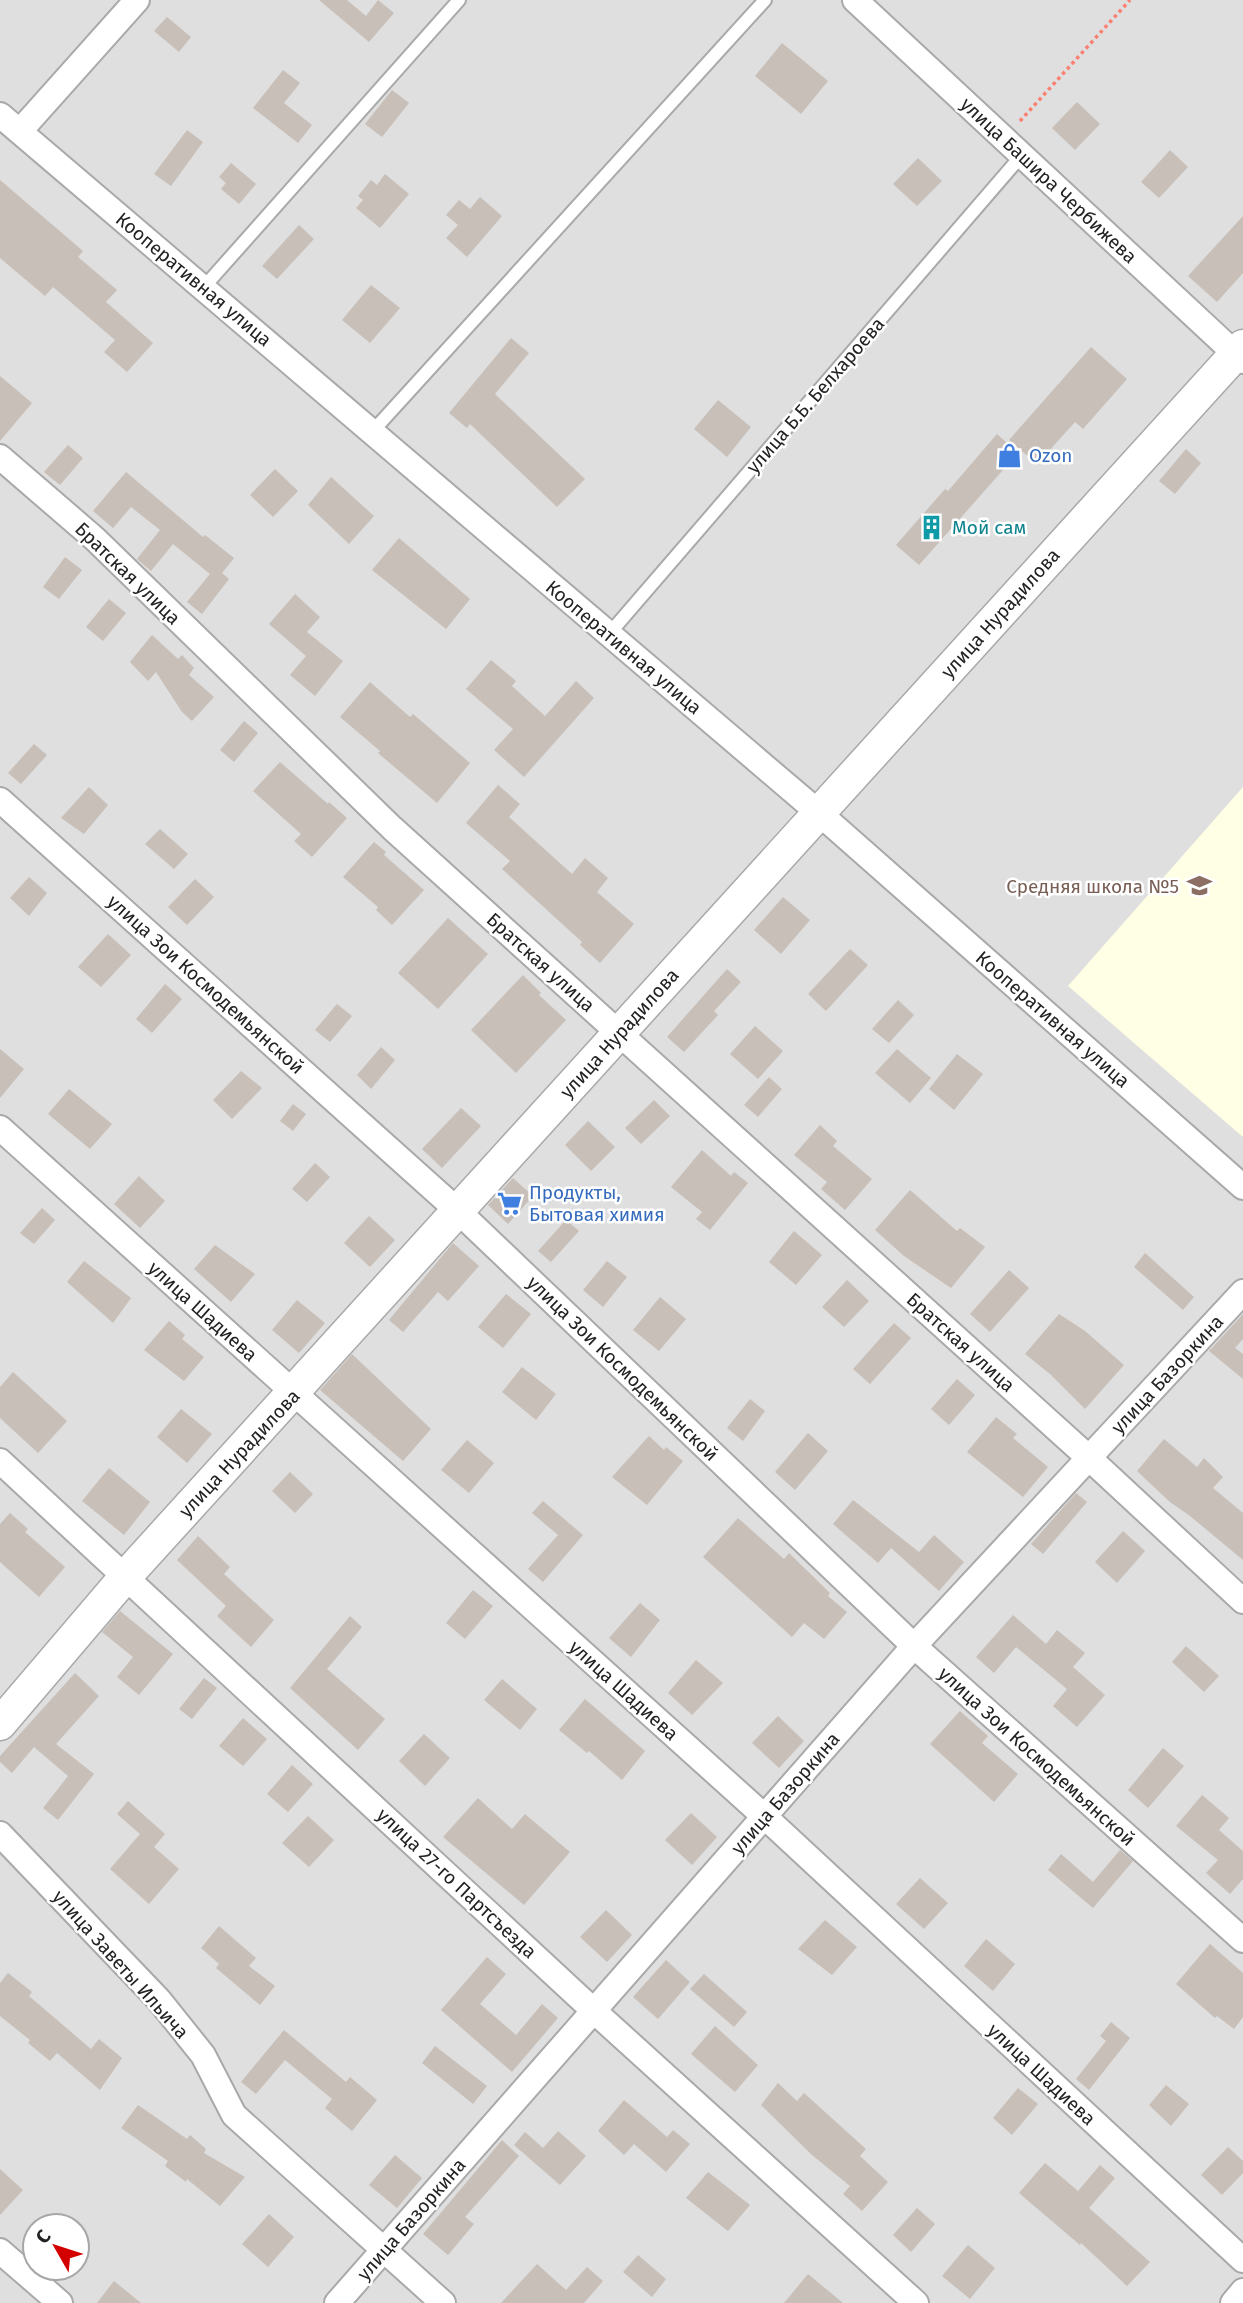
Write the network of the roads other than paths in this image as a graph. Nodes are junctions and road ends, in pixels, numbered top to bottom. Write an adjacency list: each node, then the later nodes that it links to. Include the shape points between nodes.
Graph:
1 (137, 0): 6 (street)
2 (459, 0): 8 (lane)
3 (765, 0): 10 (lane)
4 (855, 0): 7 (street, улица Башира Чербижева)
5 (0, 115): 6 (street, Кооперативная улица)
6 (20, 131): 8 (street, Кооперативная улица)
7 (1013, 147): 9 (street, улица Башира Чербижева); 12 (lane, улица Б.Б. Белхароева)
8 (204, 287): 10 (street, Кооперативная улица)
9 (1241, 353): 14 (street, улица Нурадилова)
10 (372, 432): 12 (street, Кооперативная улица)
11 (0, 457): 15 (street, Братская улица, via 95,539 392,828)
12 (609, 634): 14 (street, Кооперативная улица)
13 (0, 800): 18 (street, улица Зои Космодемьянской)
14 (819, 813): 15 (street, улица Нурадилова); 17 (street, Кооперативная улица)
15 (619, 1033): 18 (street, улица Нурадилова); 21 (street, Братская улица)
16 (0, 1128): 20 (street, улица Шадиева)
17 (1243, 1187)
18 (458, 1211): 20 (street, улица Нурадилова); 25 (street, улица Зои Космодемьянской)
19 (1243, 1292): 21 (street, улица Базоркина)
20 (295, 1393): 23 (street, улица Нурадилова); 27 (street, улица Шадиева)
21 (1089, 1458): 24 (street, Братская улица); 25 (street, улица Базоркина)
22 (0, 1461): 23 (street, улица 27-го Партсъезда)
23 (127, 1576): 26 (street, улица Нурадилова); 30 (street, улица 27-го Партсъезда)
24 (1243, 1601)
25 (914, 1646): 27 (street, улица Базоркина); 29 (street, улица Зои Космодемьянской)
26 (0, 1724)
27 (765, 1817): 30 (street, улица Базоркина); 33 (street, улица Шадиева)
28 (0, 1834): 31 (street, улица Заветы Ильича, via 159,2000 203,2055 234,2115)
29 (1243, 1940)
30 (594, 2011): 31 (street, улица Базоркина); 38 (street, улица 27-го Партсъезда)
31 (384, 2250): 36 (street, улица Базоркина); 37 (street, улица Заветы Ильича)
32 (0, 2251): 35 (street)
33 (1243, 2260)
34 (1243, 2291): 39 (street)
35 (60, 2303)
36 (337, 2303)
37 (443, 2303)
38 (916, 2303)
39 (1233, 2303)

